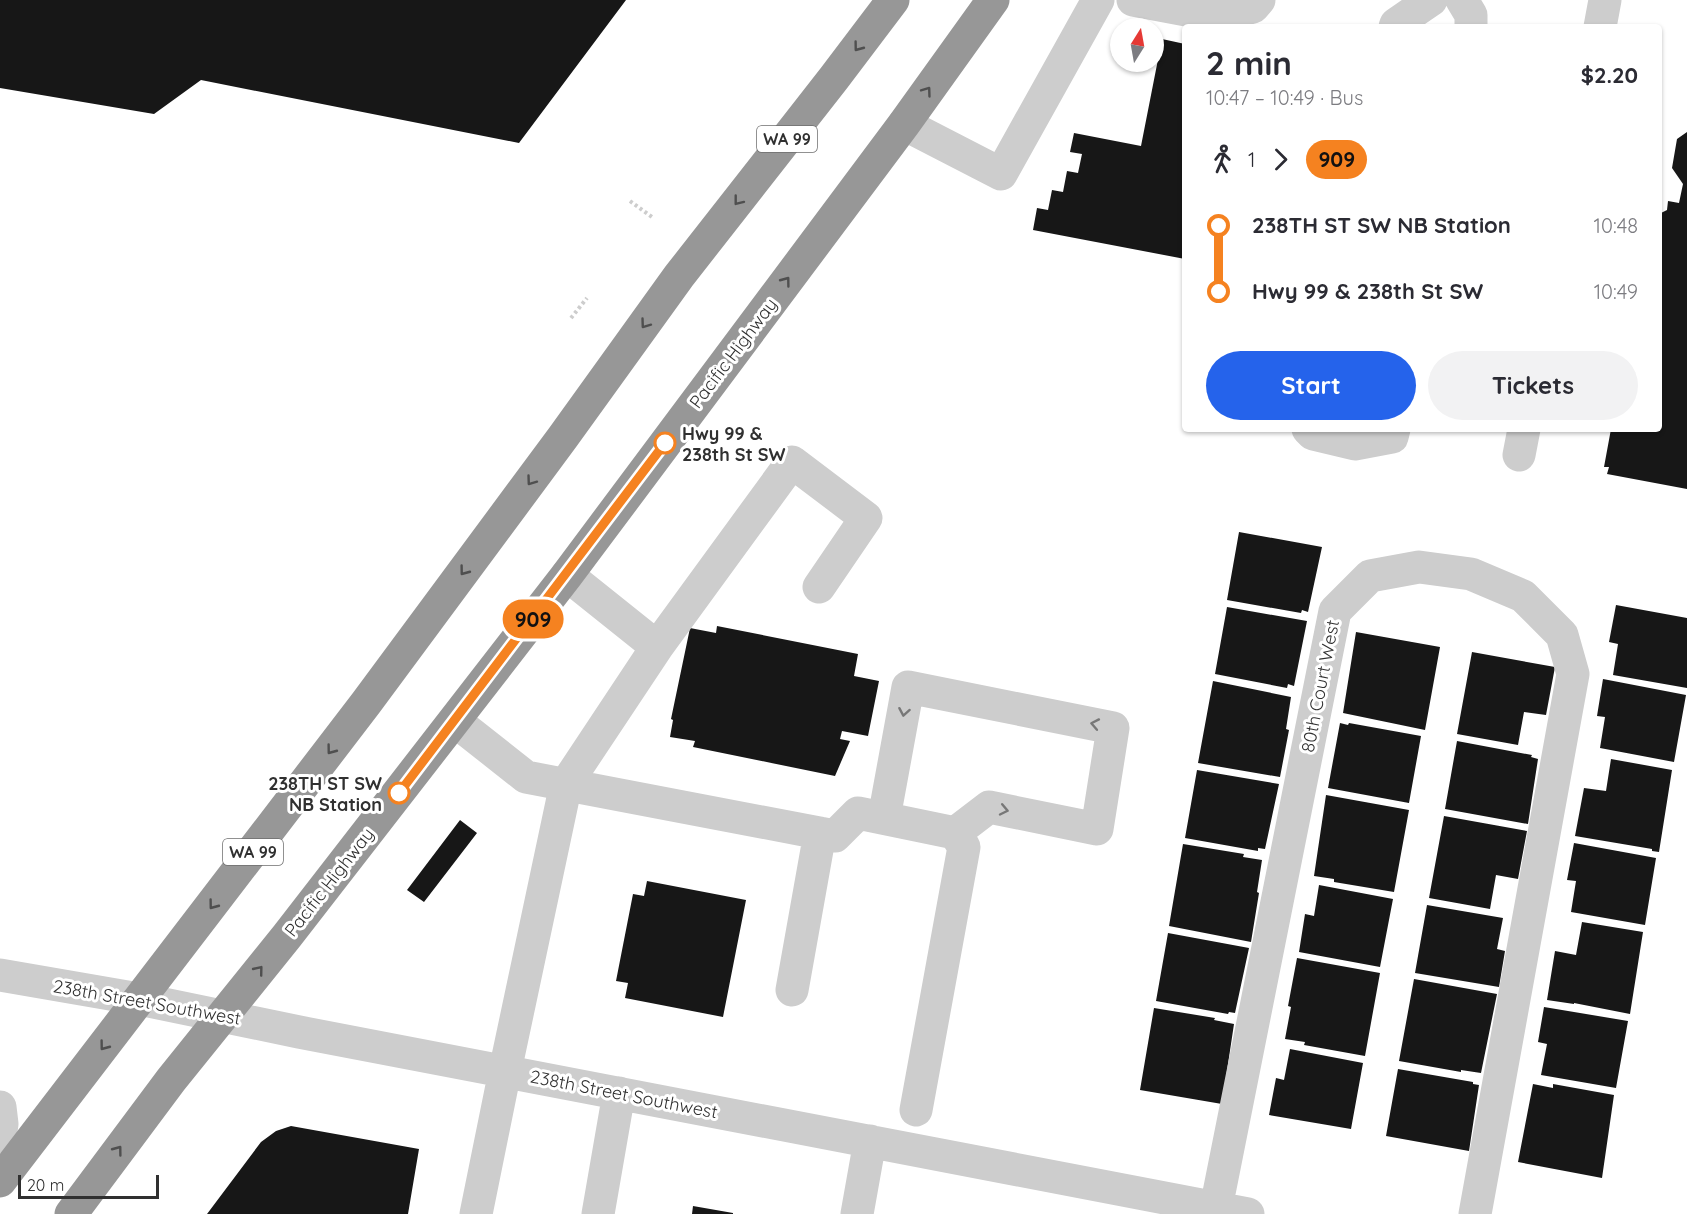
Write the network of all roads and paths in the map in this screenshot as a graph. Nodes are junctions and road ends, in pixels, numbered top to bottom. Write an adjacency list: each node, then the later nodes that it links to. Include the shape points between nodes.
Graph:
1 (893, 0): 31 (highway, WA 99, one-way to 31, via 679,276 366,703)
2 (993, 0): 14 (highway, Pacific Highway, one-way to 2)
3 (1098, 0): 14 (street, via 1001,174)
4 (1133, 0): 9 (street)
5 (1259, 0): 9 (street, via 1253,7)
6 (1431, 0): 11 (street)
7 (1462, 0): 12 (street, via 1471,15)
8 (1605, 0): 13 (street)
9 (1218, 16): 10 (street)
10 (1251, 24)
11 (1396, 24)
12 (1471, 24)
13 (1601, 24)
14 (904, 124): 21 (highway, Pacific Highway, one-way to 14)
15 (630, 201): 16 (path)
16 (652, 218)
17 (586, 298): 18 (path)
18 (571, 318)
19 (1311, 432): 20 (street, via 1355,444 1392,436)
20 (1393, 432)
21 (567, 575): 23 (street); 24 (highway, Pacific Highway)
22 (819, 587): 23 (street, via 866,518 792,462)
23 (657, 647): 25 (street)
24 (455, 721): 25 (street, via 526,777); 32 (highway, Pacific Highway, one-way to 24)
25 (566, 784): 27 (street); 33 (street)
26 (884, 818): 27 (street, via 858,813 835,836); 28 (street); 28 (street, one-way to 26, via 989,807 1097,829 1113,728 908,687)
27 (820, 833): 30 (street)
28 (955, 833): 36 (street, via 964,846)
29 (0, 975): 31 (street, 238th Street Southwest)
30 (792, 990)
31 (139, 999): 32 (street, 238th Street Southwest); 39 (highway, WA 99, one-way to 39)
32 (222, 1016): 33 (street, 238th Street Southwest); 41 (highway, Pacific Highway, one-way to 32)
33 (505, 1071): 34 (street, 238th Street Southwest); 42 (street)
34 (619, 1093): 38 (street, 238th Street Southwest); 43 (street)
35 (0, 1107): 37 (street)
36 (916, 1110)
37 (0, 1137)
38 (870, 1141): 40 (street, 238th Street Southwest); 44 (street)
39 (0, 1180)
40 (1216, 1208): 45 (street, 238th Street Southwest); 46 (street, 80th Court West, via 1335,611 1370,576 1419,567 1471,574 1523,596 1562,635 1573,674)
41 (70, 1214)
42 (476, 1214)
43 (598, 1214)
44 (857, 1214)
45 (1248, 1214)
46 (1475, 1214)

